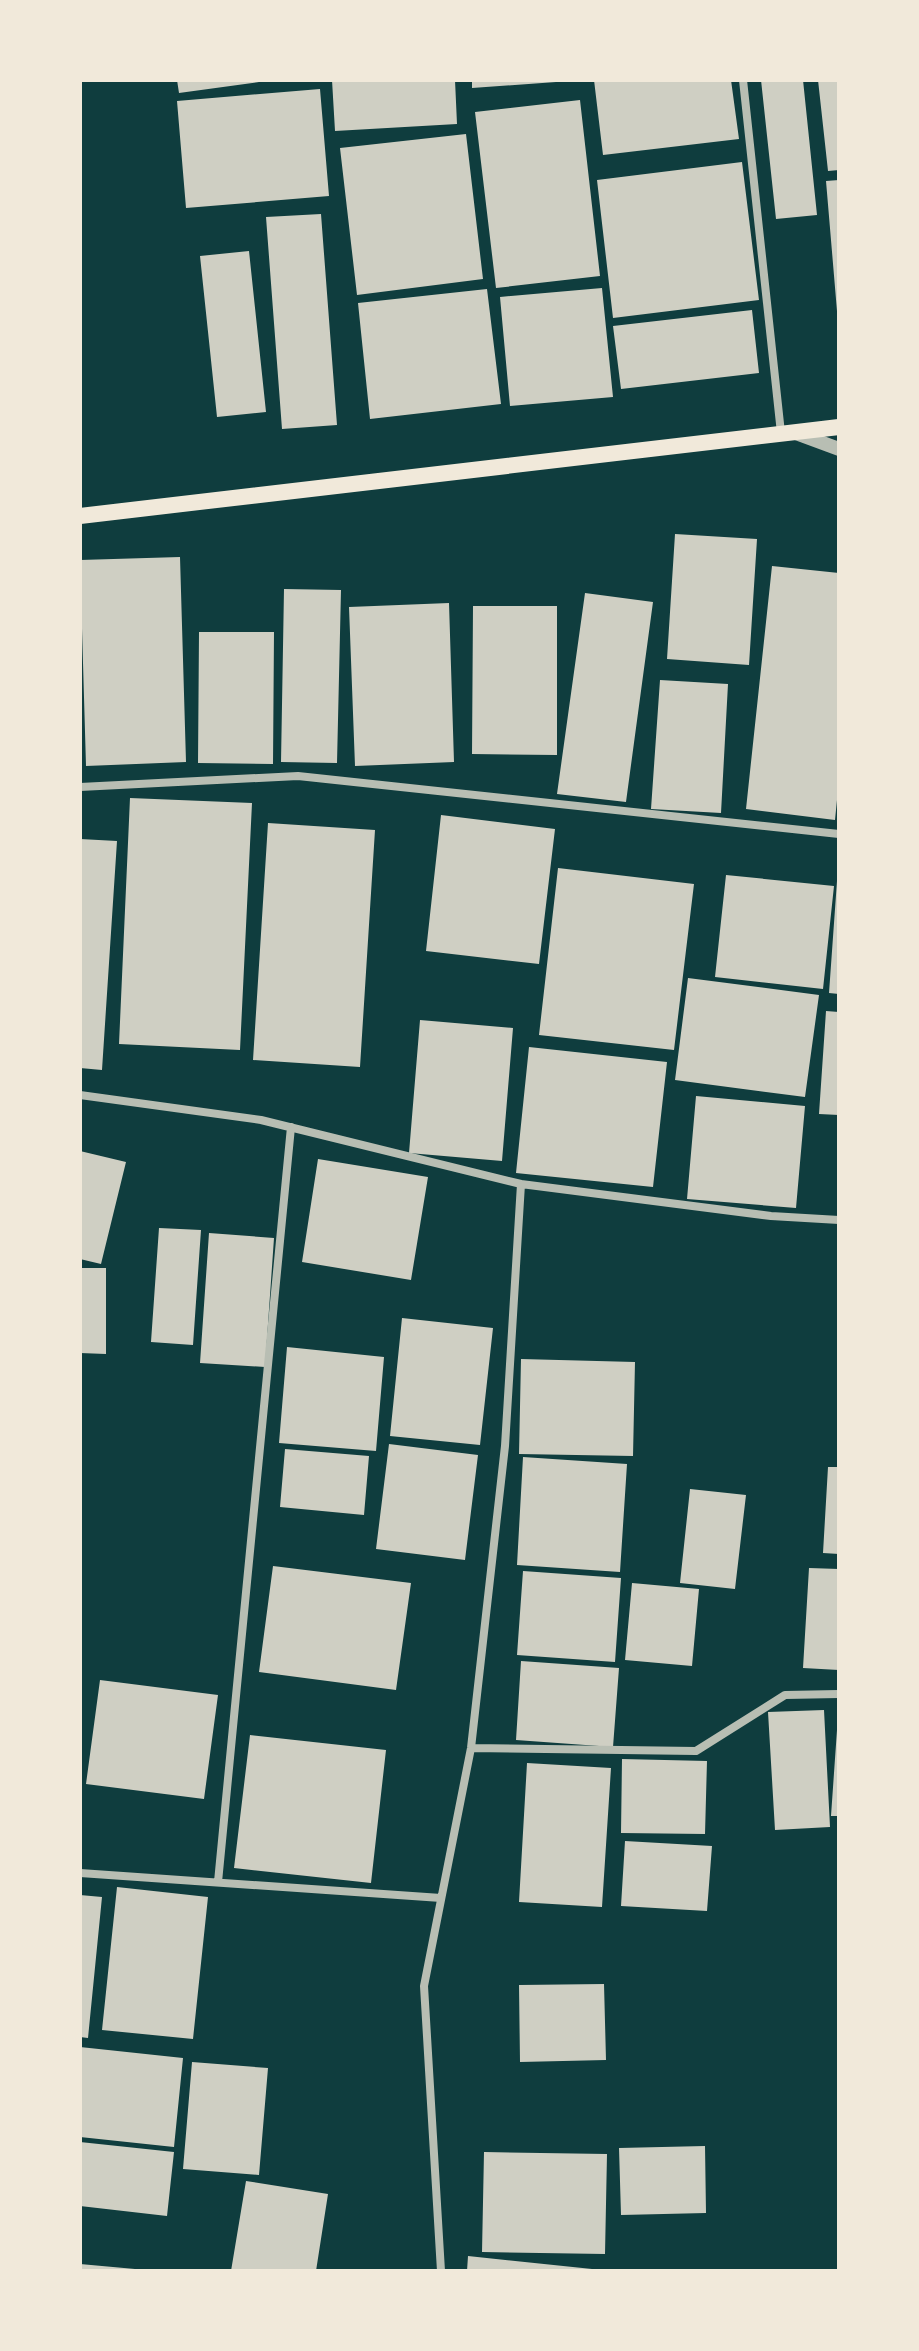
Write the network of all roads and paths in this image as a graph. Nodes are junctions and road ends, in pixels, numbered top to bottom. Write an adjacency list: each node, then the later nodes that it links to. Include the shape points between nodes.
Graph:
1 (743, 80): 3 (street)
2 (839, 427): 3 (main road)
3 (787, 433): 4 (street); 5 (main road)
4 (839, 449)
5 (80, 516)
6 (80, 787): 7 (street, via 298,776)
7 (839, 834)
8 (80, 1095): 9 (street)
9 (291, 1127): 10 (street); 15 (street)
10 (521, 1184): 11 (street); 13 (street, via 505,1446)
11 (839, 1220)
12 (839, 1694): 13 (street, via 785,1695 696,1751)
13 (471, 1748): 16 (street)
14 (80, 1873): 15 (street)
15 (218, 1882): 16 (street)
16 (441, 1898): 17 (street, via 424,1986)
17 (441, 2271)

